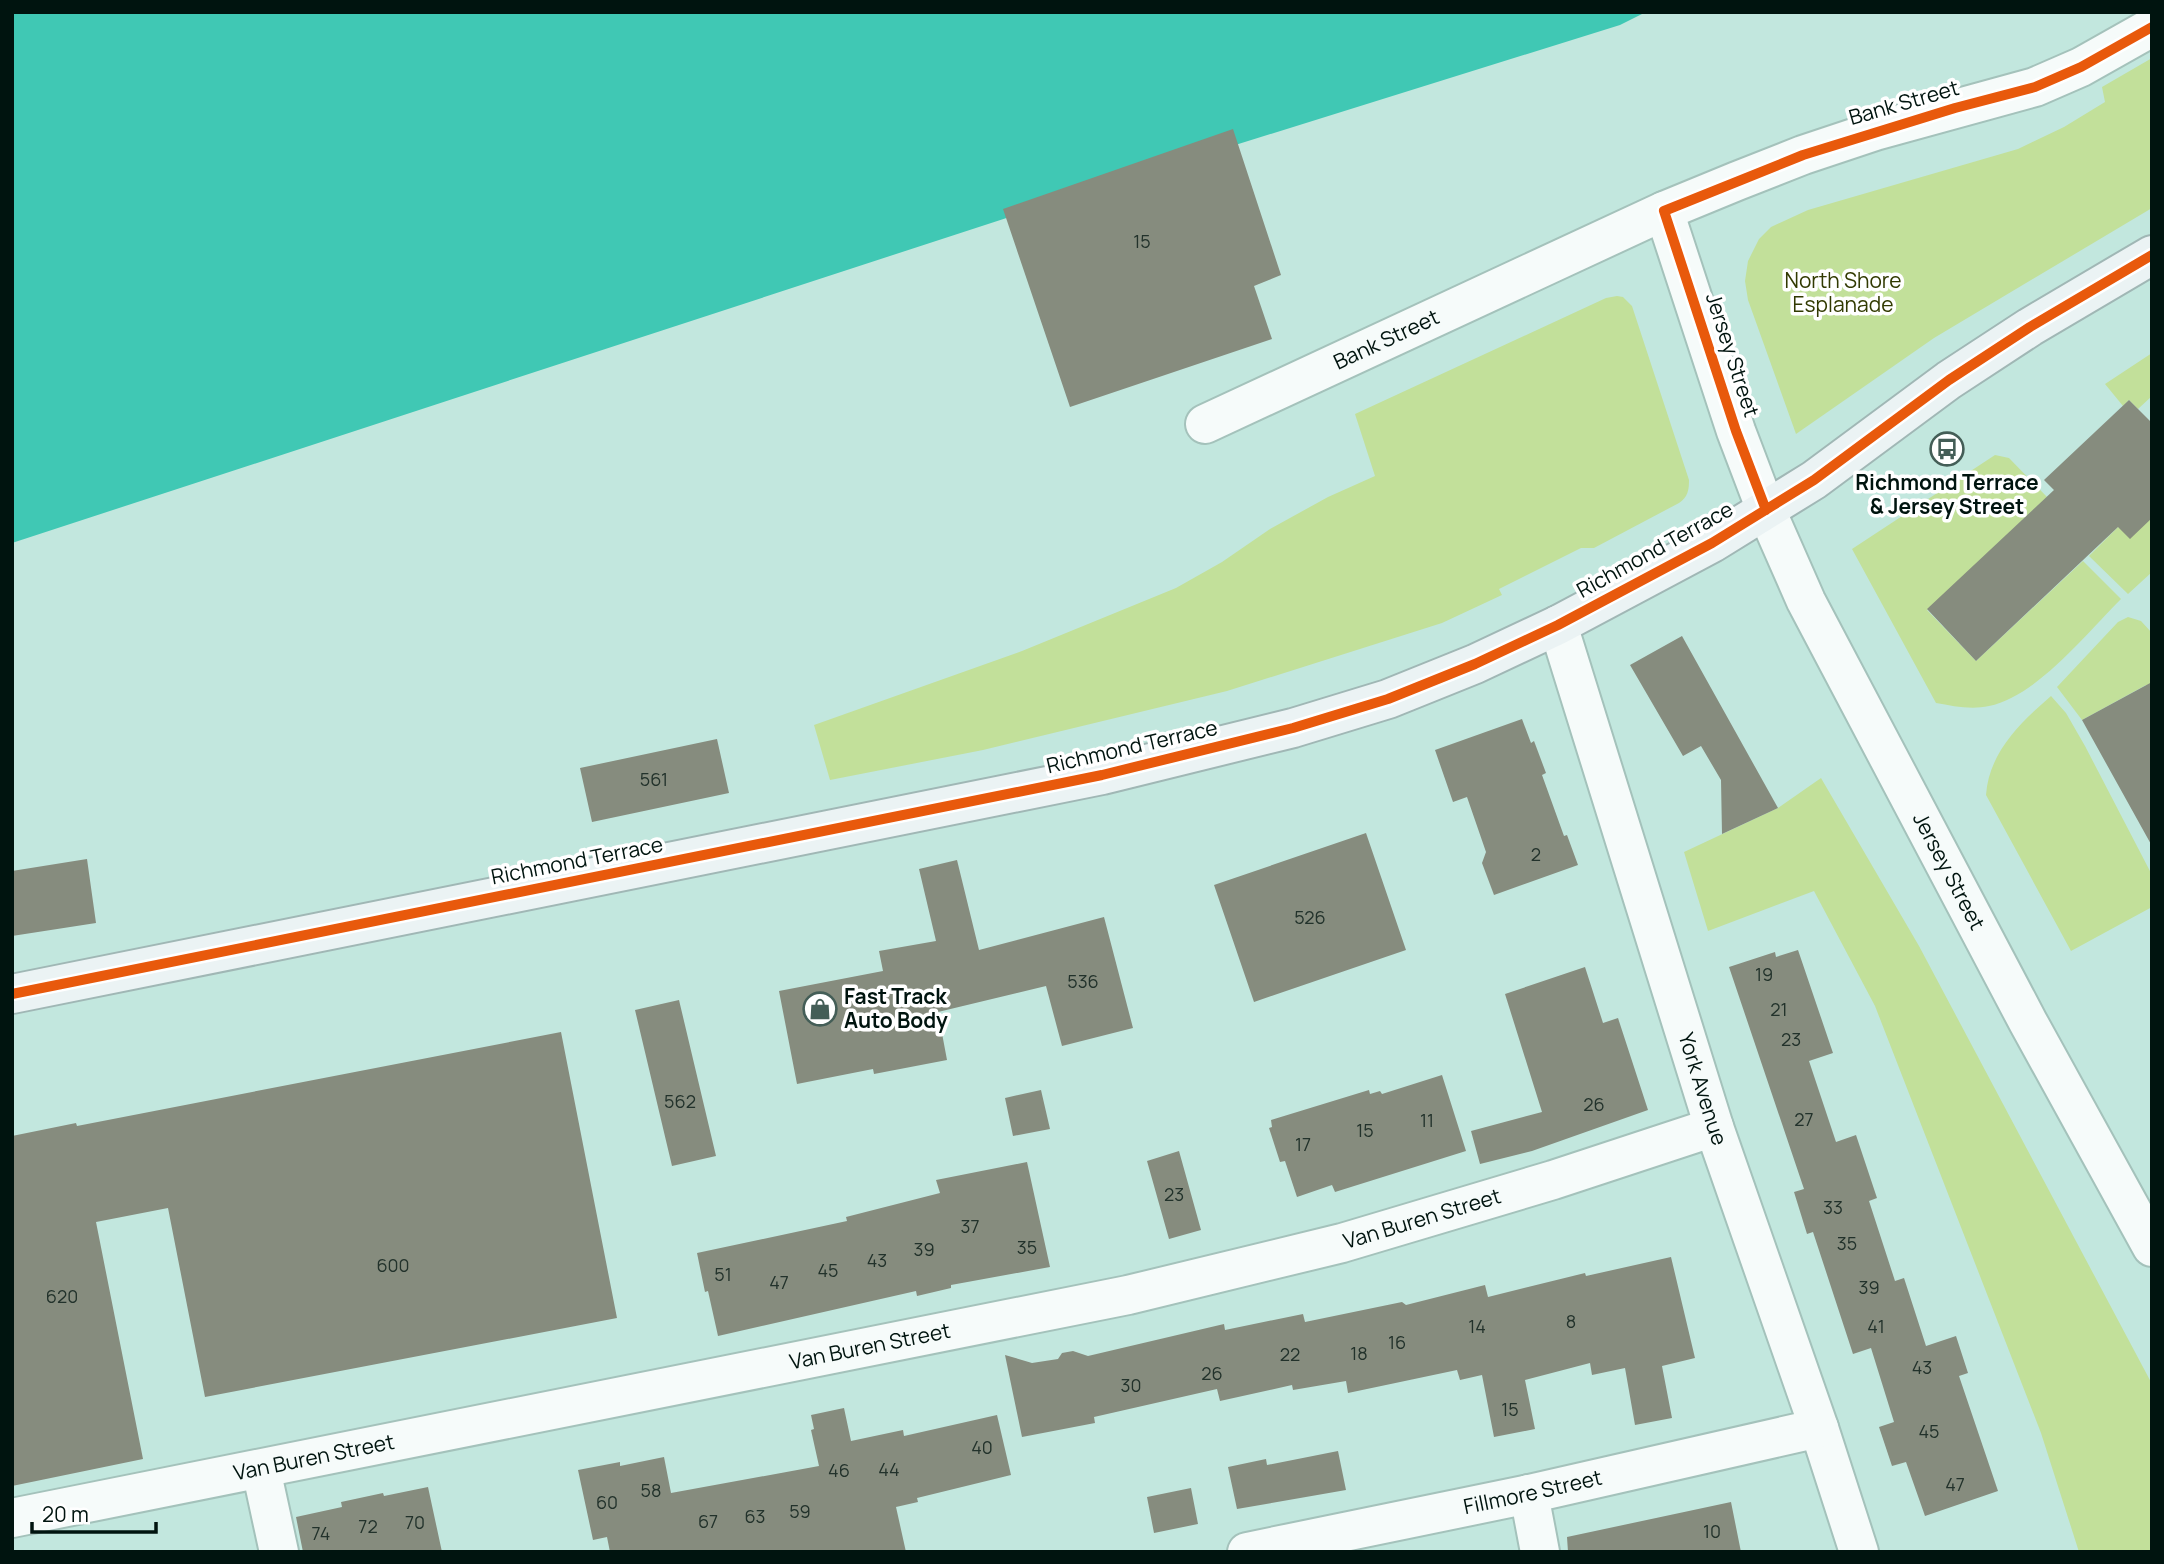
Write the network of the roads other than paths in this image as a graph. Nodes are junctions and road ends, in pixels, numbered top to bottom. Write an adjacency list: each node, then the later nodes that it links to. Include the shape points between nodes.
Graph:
1 (2152, 27): 2 (street, Bank Street, via 2046,82 1802,155)
2 (1664, 211): 4 (street, Bank Street); 5 (street, Jersey Street)
3 (2152, 255): 5 (main road, Richmond Terrace, via 1949,380)
4 (1205, 424)
5 (1766, 510): 6 (main road, Richmond Terrace); 9 (street, Jersey Street, via 1807,601)
6 (1558, 625): 7 (main road, Richmond Terrace, via 1388,699 1172,759); 8 (street, York Avenue)
7 (12, 994)
8 (1714, 1127): 10 (street, York Avenue); 11 (street, Van Buren Street, via 1342,1243 1128,1295)
9 (2152, 1247)
10 (1819, 1428): 12 (street, Fillmore Street); 17 (street, York Avenue)
11 (261, 1469): 13 (street, Van Buren Street); 14 (street)
12 (1529, 1494): 15 (street, Fillmore Street); 16 (street)
13 (12, 1518)
14 (279, 1552)
15 (1247, 1552)
16 (1540, 1552)
17 (1859, 1552)

